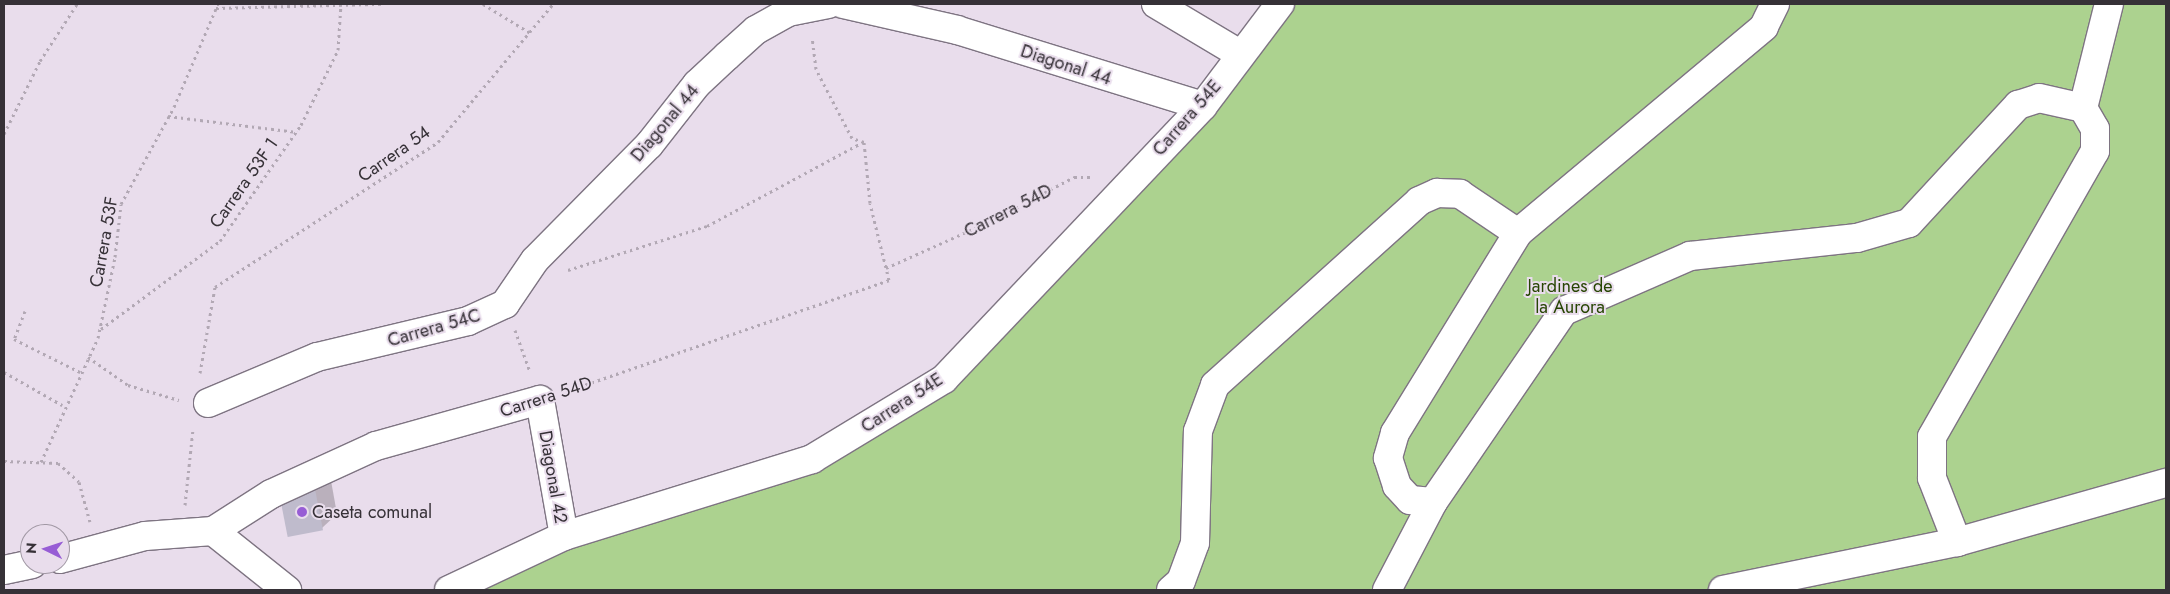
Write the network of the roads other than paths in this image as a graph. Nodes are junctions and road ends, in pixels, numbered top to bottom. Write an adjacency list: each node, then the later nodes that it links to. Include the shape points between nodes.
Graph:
1 (842, 4): 8 (street, Diagonal 44, via 957,30)
2 (1156, 4): 7 (street)
3 (1280, 4): 7 (street, Carrera 54E)
4 (1775, 4): 10 (street, via 1764,27)
5 (2109, 4): 9 (street)
6 (818, 6): 11 (street, Diagonal 44, via 788,12 756,30 697,84 649,145 535,260)
7 (1240, 54): 8 (street, Carrera 54E)
8 (1203, 106): 17 (street, Carrera 54E, via 935,384 812,459)
9 (2083, 108): 15 (street, via 2039,98 2018,105 1909,223 1857,238 1690,256 1564,311); 18 (street, via 2095,129 2095,151 1932,438 1932,478)
10 (1518, 233): 15 (street, via 1395,433 1388,458 1397,486 1410,500); 24 (street, via 1460,194 1438,193 1419,201 1215,385 1198,431 1195,543 1181,581)
11 (506, 304): 13 (street, Carrera 54C, via 468,321 318,357)
12 (540, 400): 16 (street, Carrera 54D, via 376,446 271,494); 17 (street, Diagonal 42)
13 (208, 403)
14 (2166, 483): 18 (street)
15 (1433, 502): 25 (street)
16 (213, 531): 19 (street, via 145,536); 22 (street)
17 (564, 536): 23 (street, Carrera 54E)
18 (1957, 542): 26 (street)
19 (70, 557)
20 (20, 567): 21 (street)
21 (4, 570)
22 (287, 590)
23 (449, 590)
24 (1171, 590)
25 (1387, 590)
26 (1723, 590)

